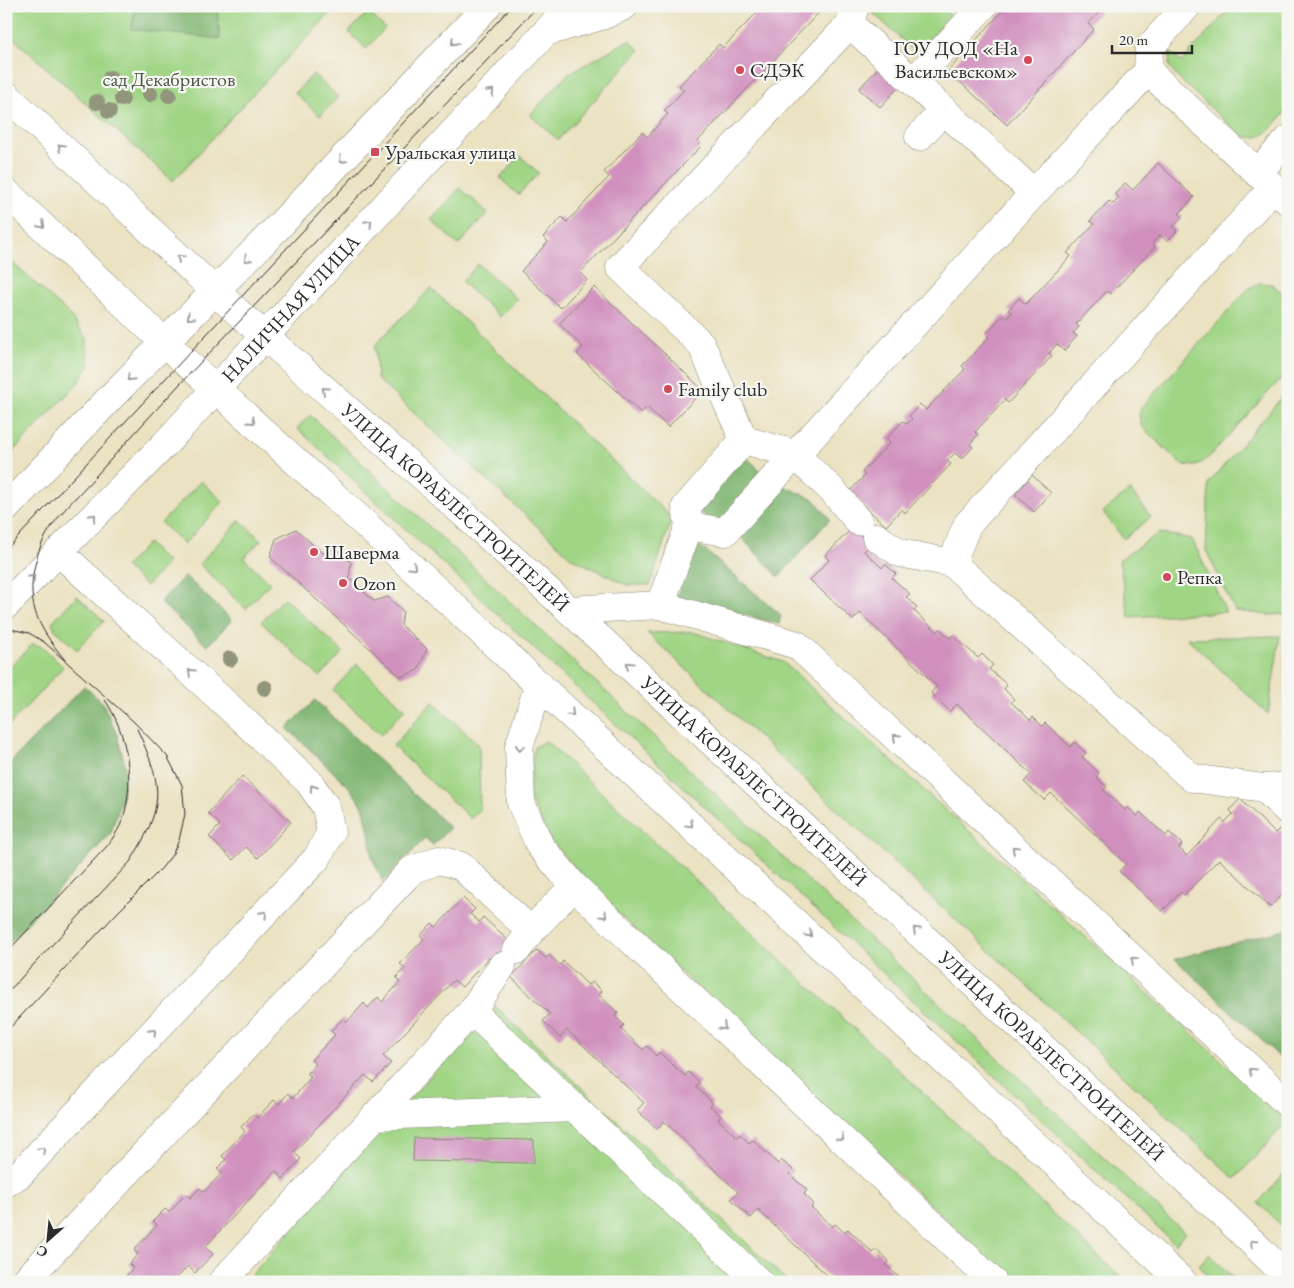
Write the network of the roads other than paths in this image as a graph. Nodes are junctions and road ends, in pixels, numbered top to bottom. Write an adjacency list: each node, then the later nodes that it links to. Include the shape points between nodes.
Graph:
1 (487, 6): 17 (main road, one-way to 17)
2 (570, 6): 7 (main road, НАЛИЧНАЯ УЛИЦА)
3 (624, 6): 7 (main road)
4 (983, 6): 9 (main road)
5 (1187, 6): 8 (main road, via 1148,48)
6 (852, 15): 9 (main road); 21 (main road, via 620,268 701,344)
7 (546, 32): 18 (main road, НАЛИЧНАЯ УЛИЦА, one-way to 7)
8 (1148, 72): 14 (main road); 16 (main road)
9 (913, 82): 11 (main road)
10 (6, 96): 17 (main road, one-way to 10)
11 (944, 110): 12 (main road); 16 (main road)
12 (919, 136)
13 (1288, 140): 14 (main road)
14 (1273, 187): 26 (main road, via 967,525)
15 (6, 192): 19 (main road, one-way to 19)
16 (1034, 193): 22 (main road)
17 (215, 291): 18 (main road, УЛИЦА КОРАБЛЕСТРОИТЕЛЕЙ); 19 (main road, one-way to 19)
18 (264, 336): 20 (main road, НАЛИЧНАЯ УЛИЦА); 29 (main road, УЛИЦА КОРАБЛЕСТРОИТЕЛЕЙ, one-way to 18)
19 (164, 343): 20 (main road); 23 (main road, one-way to 23)
20 (216, 388): 25 (main road, НАЛИЧНАЯ УЛИЦА, one-way to 20); 30 (main road, one-way to 30)
21 (744, 440): 22 (main road); 24 (main road, via 686,507)
22 (794, 454): 24 (main road, via 724,532); 26 (main road, via 867,529 900,553)
23 (6, 508)
24 (689, 526): 28 (main road)
25 (59, 552): 27 (main road, НАЛИЧНАЯ УЛИЦА, one-way to 25); 39 (main road, one-way to 25, via 20,1174 317,858 331,832 326,808 309,782)
26 (952, 563): 31 (main road, via 1192,778)
27 (6, 605)
28 (660, 605): 29 (main road); 36 (main road, one-way to 28, via 797,644)
29 (569, 610): 40 (main road, УЛИЦА КОРАБЛЕСТРОИТЕЛЕЙ, one-way to 29)
30 (540, 684): 33 (main road, one-way to 33, via 519,746 521,803 540,846); 45 (main road, one-way to 45)
31 (1276, 787): 32 (main road)
32 (1288, 811)
33 (574, 886): 34 (main road); 44 (main road, one-way to 44)
34 (517, 949): 35 (main road); 41 (main road, via 461,866 439,860 412,870)
35 (472, 1010): 37 (main road); 38 (main road)
36 (1288, 1104)
37 (574, 1108): 38 (main road); 43 (main road)
38 (374, 1116): 42 (main road)
39 (6, 1184)
40 (1288, 1277)
41 (24, 1282)
42 (222, 1282)
43 (759, 1282)
44 (993, 1282)
45 (1183, 1282)

